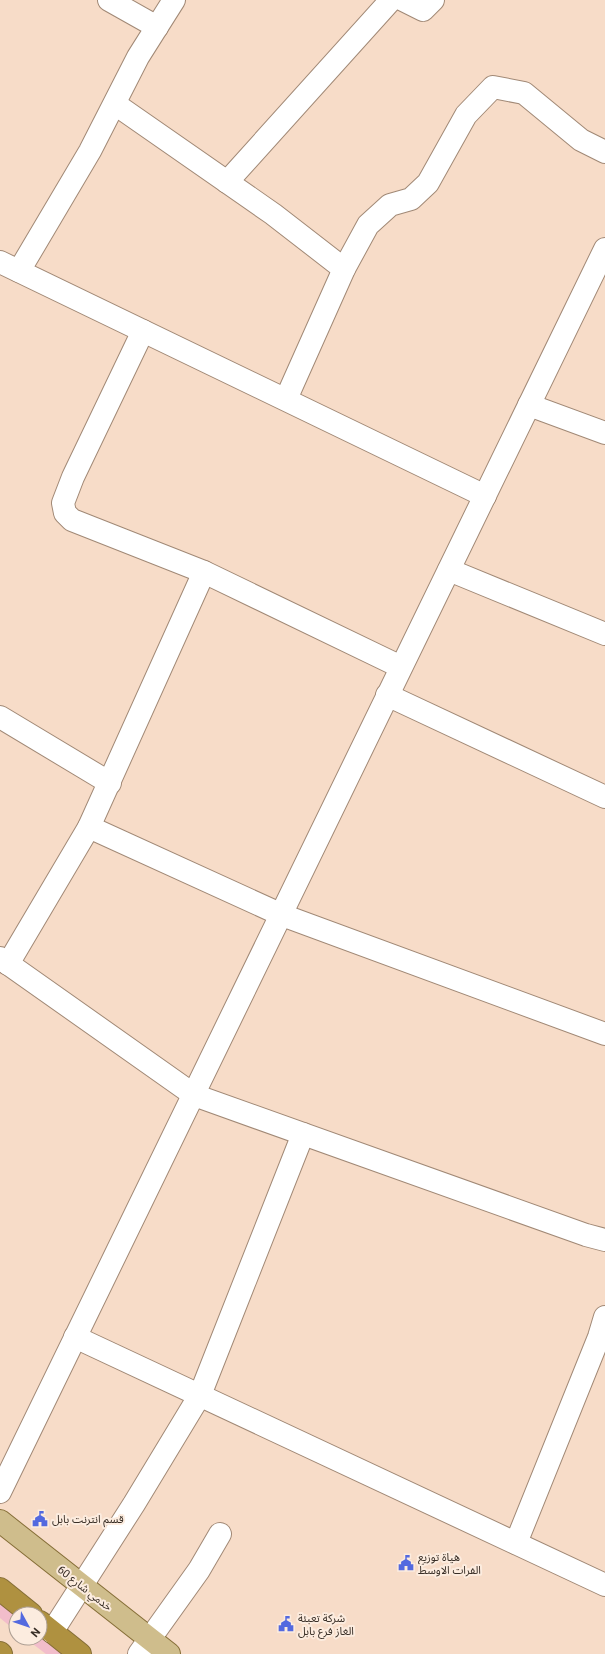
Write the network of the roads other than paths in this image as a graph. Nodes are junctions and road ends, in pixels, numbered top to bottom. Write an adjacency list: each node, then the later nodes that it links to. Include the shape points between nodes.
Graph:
1 (109, 0): 6 (street)
2 (174, 0): 6 (street)
3 (391, 0): 9 (street)
4 (403, 0): 5 (street, via 423,10)
5 (433, 0)
6 (157, 27): 7 (street)
7 (114, 104): 9 (street); 11 (street, via 90,151)
8 (605, 152): 12 (street, via 581,140 524,93 493,87 466,115 428,183 411,199 390,205 368,225)
9 (227, 182): 12 (street)
10 (605, 249): 15 (street)
11 (9, 266): 13 (street)
12 (344, 269): 14 (street)
13 (143, 331): 14 (street); 19 (street, via 73,477 63,503 65,513 72,520)
14 (286, 399): 17 (street)
15 (528, 405): 16 (street); 17 (street)
16 (605, 433)
17 (485, 496): 18 (street)
18 (449, 570): 20 (street); 21 (street)
19 (204, 572): 21 (street); 24 (street)
20 (605, 634)
21 (401, 666): 22 (street)
22 (388, 695): 25 (street); 27 (street)
23 (0, 717): 24 (street)
24 (110, 783): 26 (street)
25 (605, 797)
26 (89, 827): 27 (street); 28 (street)
27 (282, 915): 29 (street); 30 (street)
28 (4, 961): 30 (street)
29 (605, 1034)
30 (194, 1095): 31 (street); 34 (street)
31 (303, 1134): 32 (street); 35 (street)
32 (605, 1240)
33 (603, 1331): 39 (street)
34 (75, 1336): 35 (street); 36 (street)
35 (200, 1395): 39 (street); 41 (street)
36 (0, 1492)
37 (0, 1521): 41 (main road, خدمي شارع 60)
38 (220, 1534): 46 (street, via 199,1570)
39 (516, 1543): 40 (street)
40 (605, 1585)
41 (82, 1586): 44 (street); 46 (main road, خدمي شارع 60)
42 (0, 1589): 43 (highway)
43 (20, 1606)
44 (48, 1625)
45 (48, 1629): 47 (highway)
46 (144, 1646): 48 (main road, خدمي شارع 60)
47 (80, 1654)
48 (169, 1654)

